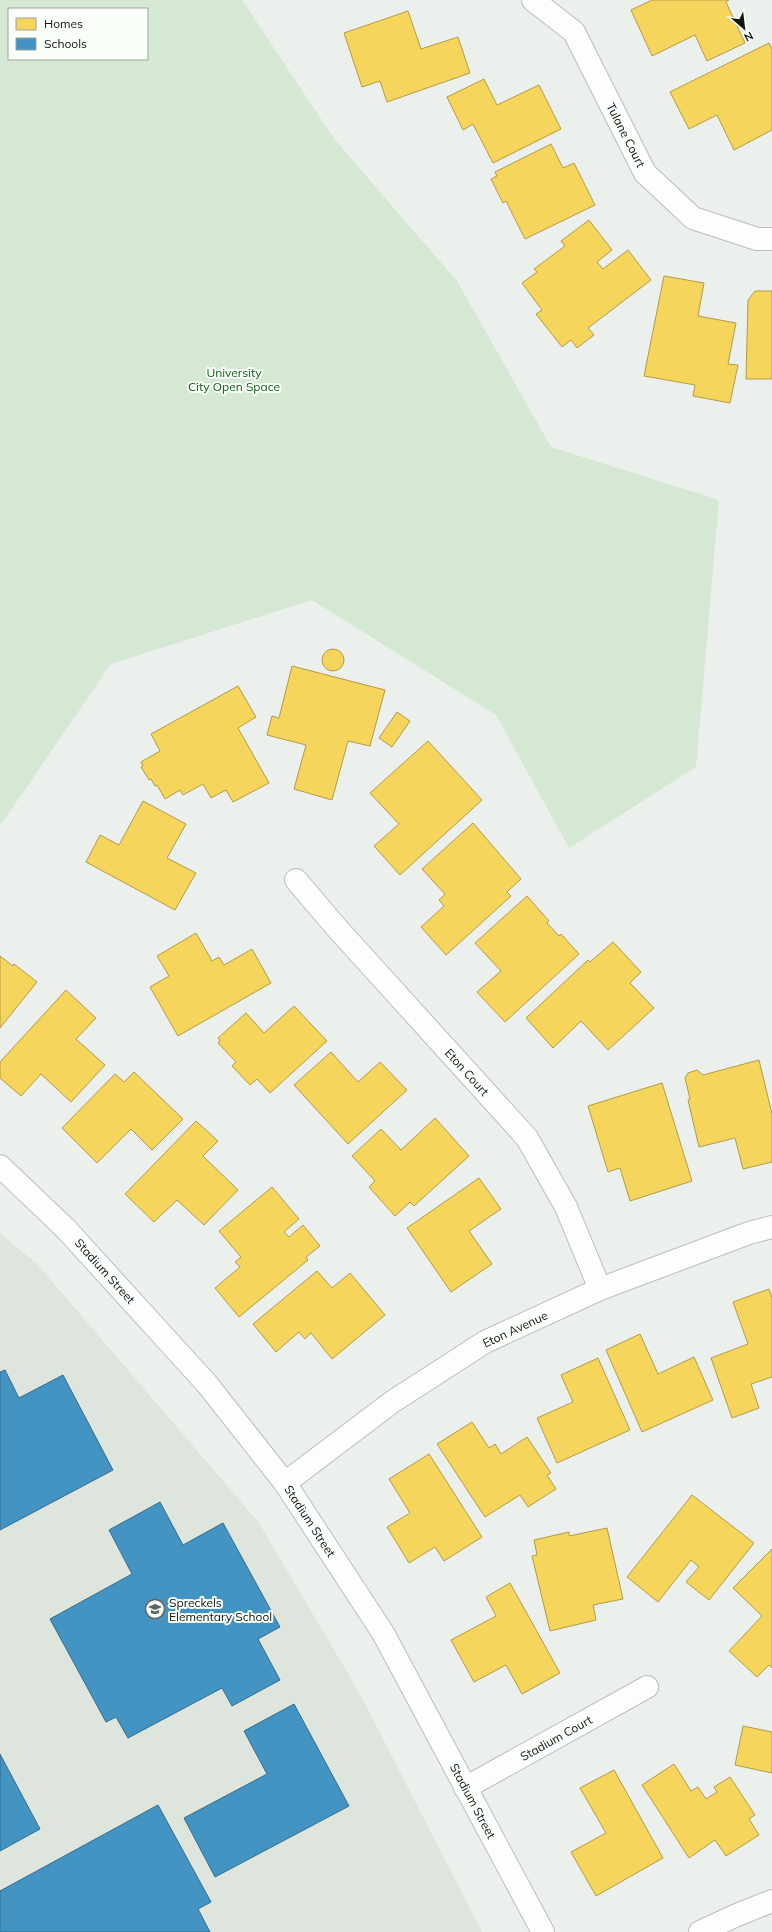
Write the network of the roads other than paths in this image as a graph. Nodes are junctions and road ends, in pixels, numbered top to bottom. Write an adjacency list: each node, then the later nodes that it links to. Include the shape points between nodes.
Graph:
1 (533, 0): 2 (street, Tulane Court, via 574,32 645,173 693,218 758,239)
2 (772, 239)
3 (296, 880): 6 (street, Eton Court, via 336,928 527,1138 566,1207)
4 (0, 1166): 7 (street, Stadium Street, via 66,1229 207,1384)
5 (772, 1227): 6 (street, Eton Avenue, via 749,1233)
6 (600, 1289): 7 (street, Eton Avenue, via 485,1342 392,1402)
7 (285, 1483): 9 (street, Stadium Street, via 383,1632)
8 (647, 1687): 9 (street, Stadium Court)
9 (465, 1788): 11 (street, Stadium Street)
10 (772, 1901): 12 (street)
11 (543, 1932)
12 (700, 1932)

